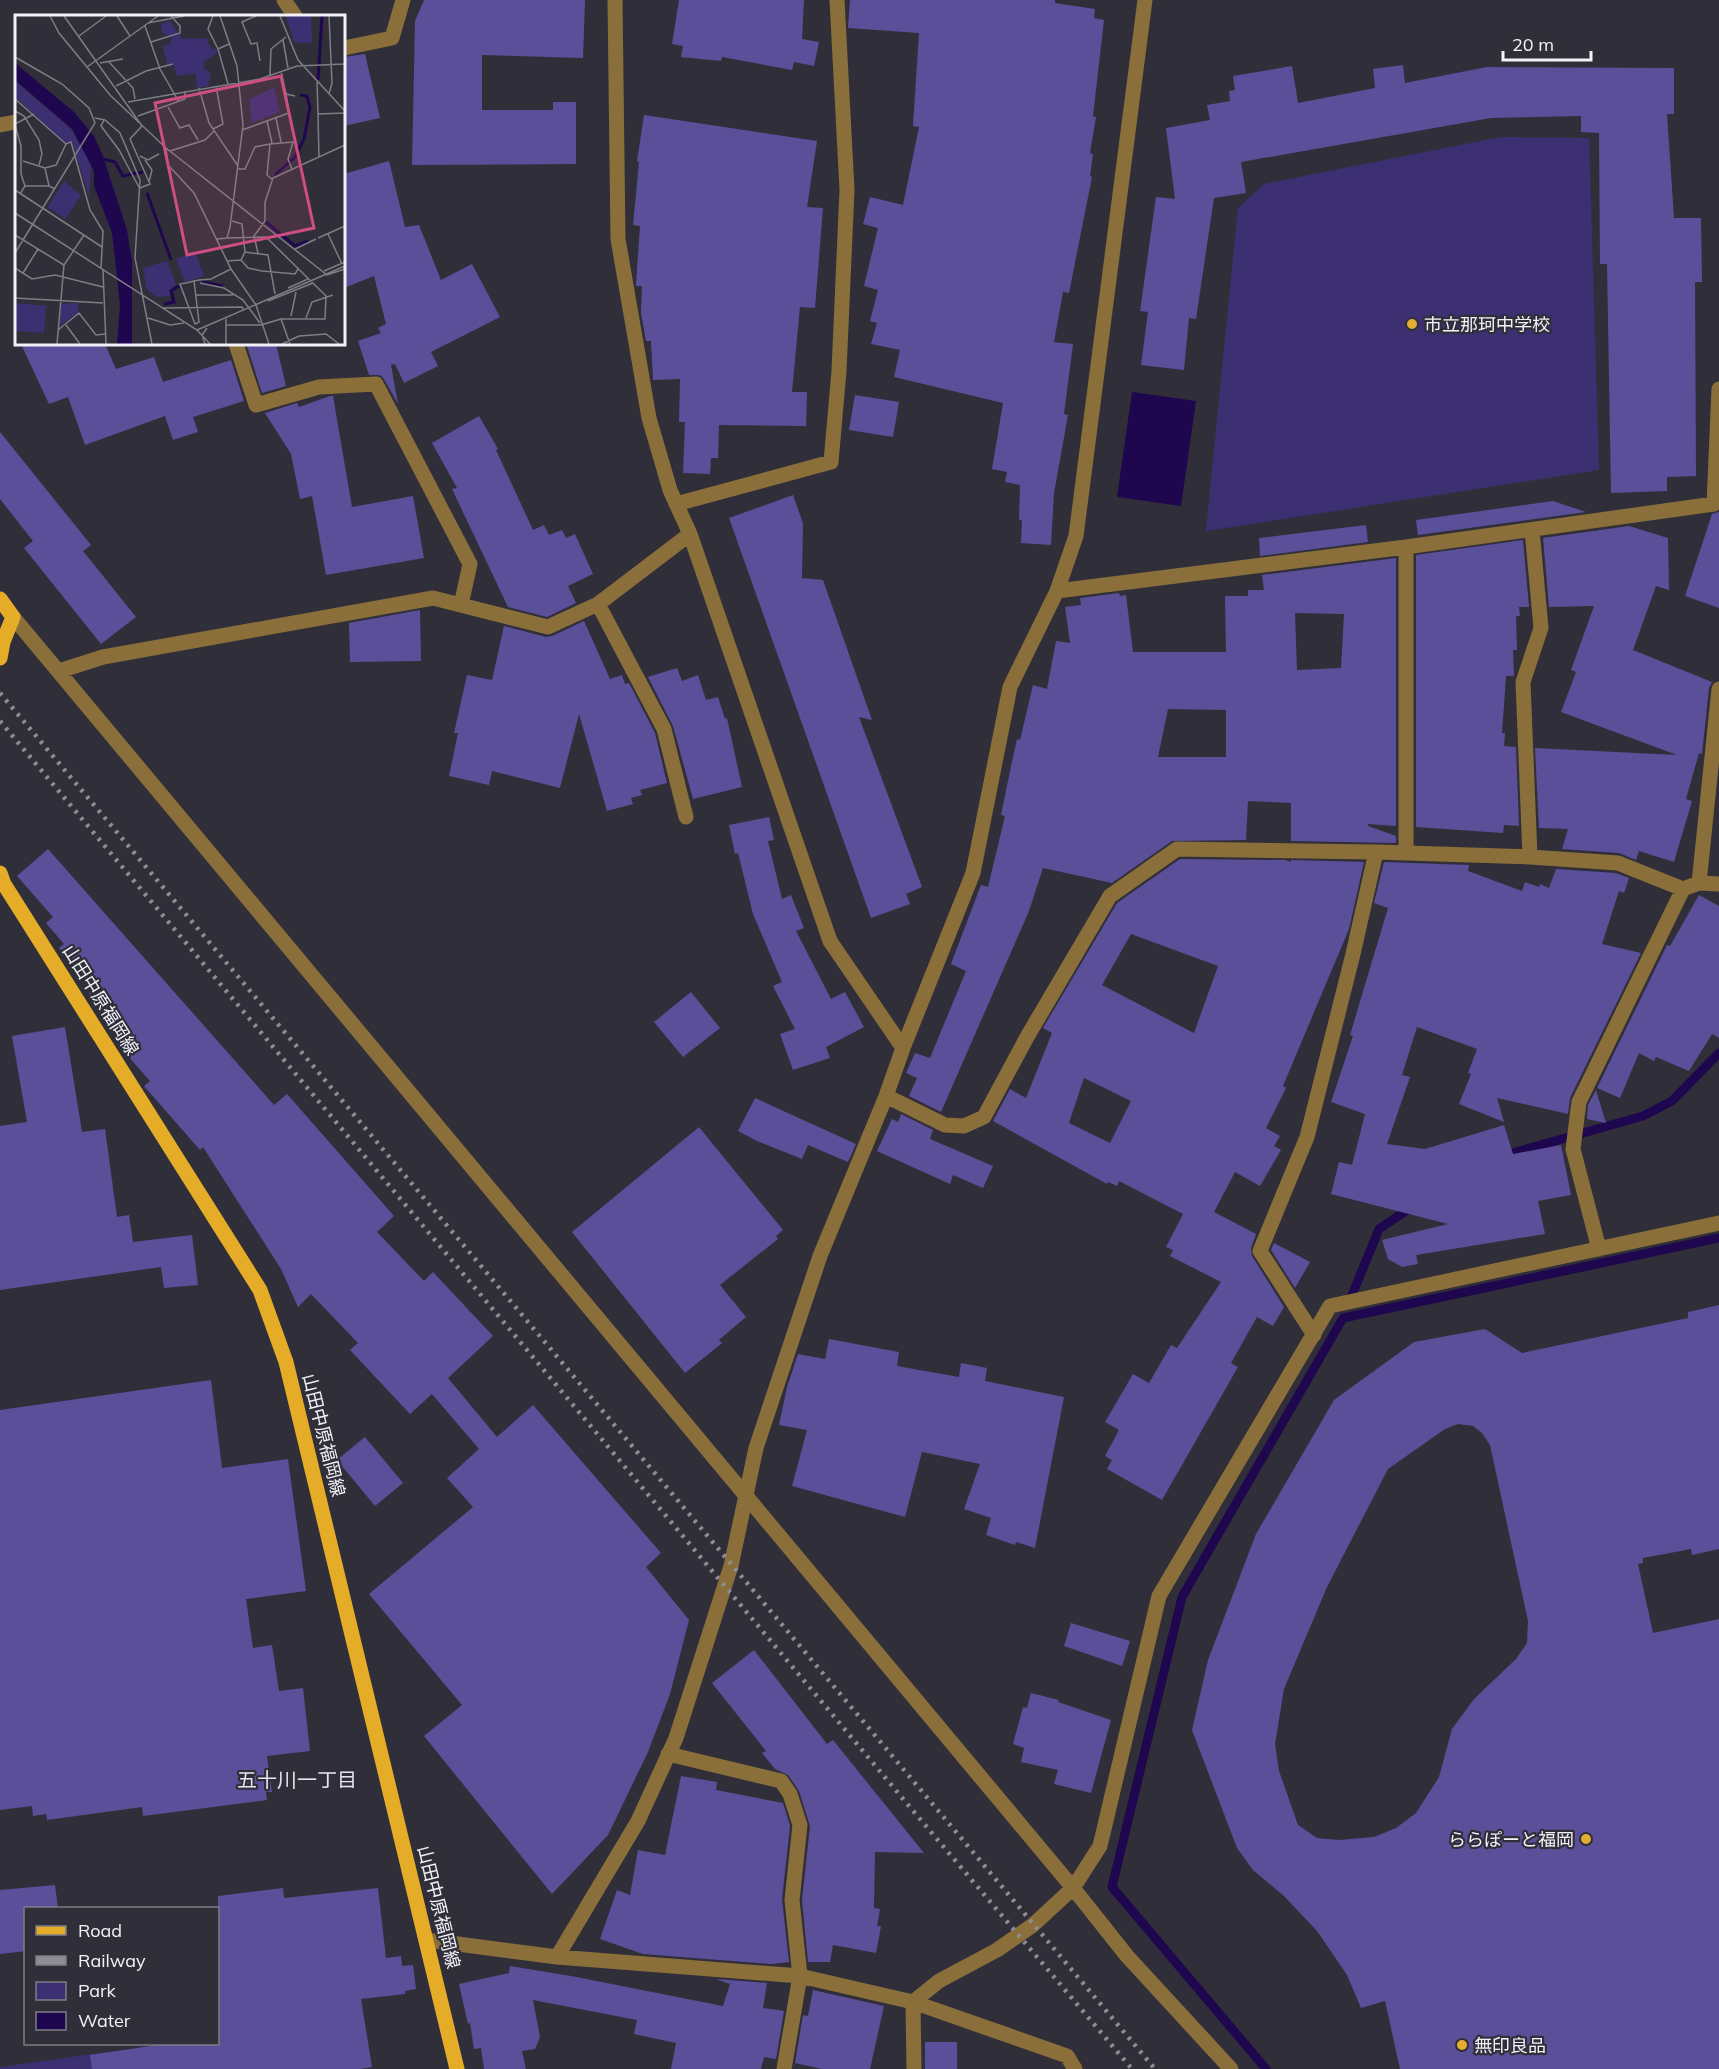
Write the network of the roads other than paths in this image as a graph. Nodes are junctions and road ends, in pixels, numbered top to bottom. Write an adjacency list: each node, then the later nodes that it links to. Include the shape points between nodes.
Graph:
1 (284, 0): 6 (street)
2 (403, 0): 7 (street, via 392,38)
3 (615, 0): 12 (street, via 618,239 649,418)
4 (837, 0): 12 (street, via 847,190 831,462)
5 (1145, 0): 16 (street, via 1076,536)
6 (294, 15)
7 (345, 48)
8 (15, 122): 9 (street)
9 (0, 125)
10 (236, 345): 19 (street, via 256,405 319,387 376,384 471,564)
11 (1719, 389): 13 (street, via 1714,504)
12 (676, 504): 14 (street)
13 (1532, 530): 15 (street); 27 (street, via 1541,628 1523,682)
14 (690, 534): 18 (street); 32 (street, via 830,940)
15 (1406, 547): 16 (street); 25 (street)
16 (1057, 591): 32 (street, via 1010,687 973,873)
17 (0, 599): 20 (main road)
18 (598, 604): 19 (street, via 548,627); 24 (street, via 664,729)
19 (461, 605): 22 (street, via 433,598 103,657)
20 (13, 617): 21 (main road); 22 (street)
21 (0, 658)
22 (59, 671): 37 (street)
23 (1719, 689): 29 (street)
24 (686, 818)
25 (1406, 851): 26 (street); 27 (street)
26 (1376, 852): 33 (street, via 1177,849 1110,896 984,1117 964,1126 945,1125); 36 (street, via 1307,1137 1260,1251)
27 (1530, 857): 31 (street, via 1618,863)
28 (0, 873): 40 (main road, 山田中原福岡線, via 260,1290 286,1362)
29 (1699, 883): 30 (street); 31 (street)
30 (1719, 884)
31 (1683, 890): 35 (street, via 1579,1102 1573,1149)
32 (903, 1048): 33 (street)
33 (886, 1096): 37 (street, via 820,1257 756,1448)
34 (1719, 1223): 35 (street)
35 (1599, 1249): 36 (street, via 1330,1306)
36 (1314, 1335): 39 (street, via 1159,1596 1100,1846)
37 (745, 1496): 38 (street, via 731,1566); 39 (street)
38 (668, 1754): 41 (street, via 638,1821); 42 (street, via 782,1781 790,1794 800,1825 792,1900)
39 (1073, 1888): 43 (street, via 1019,1935 939,1981); 48 (street, via 1127,1956)
40 (427, 1940): 41 (street); 44 (main road, 山田中原福岡線)
41 (557, 1957): 42 (street)
42 (800, 1976): 43 (street); 45 (street)
43 (913, 2002): 46 (street); 47 (street, via 1067,2056)
44 (457, 2069)
45 (783, 2069)
46 (914, 2069)
47 (1075, 2069)
48 (1231, 2069)

